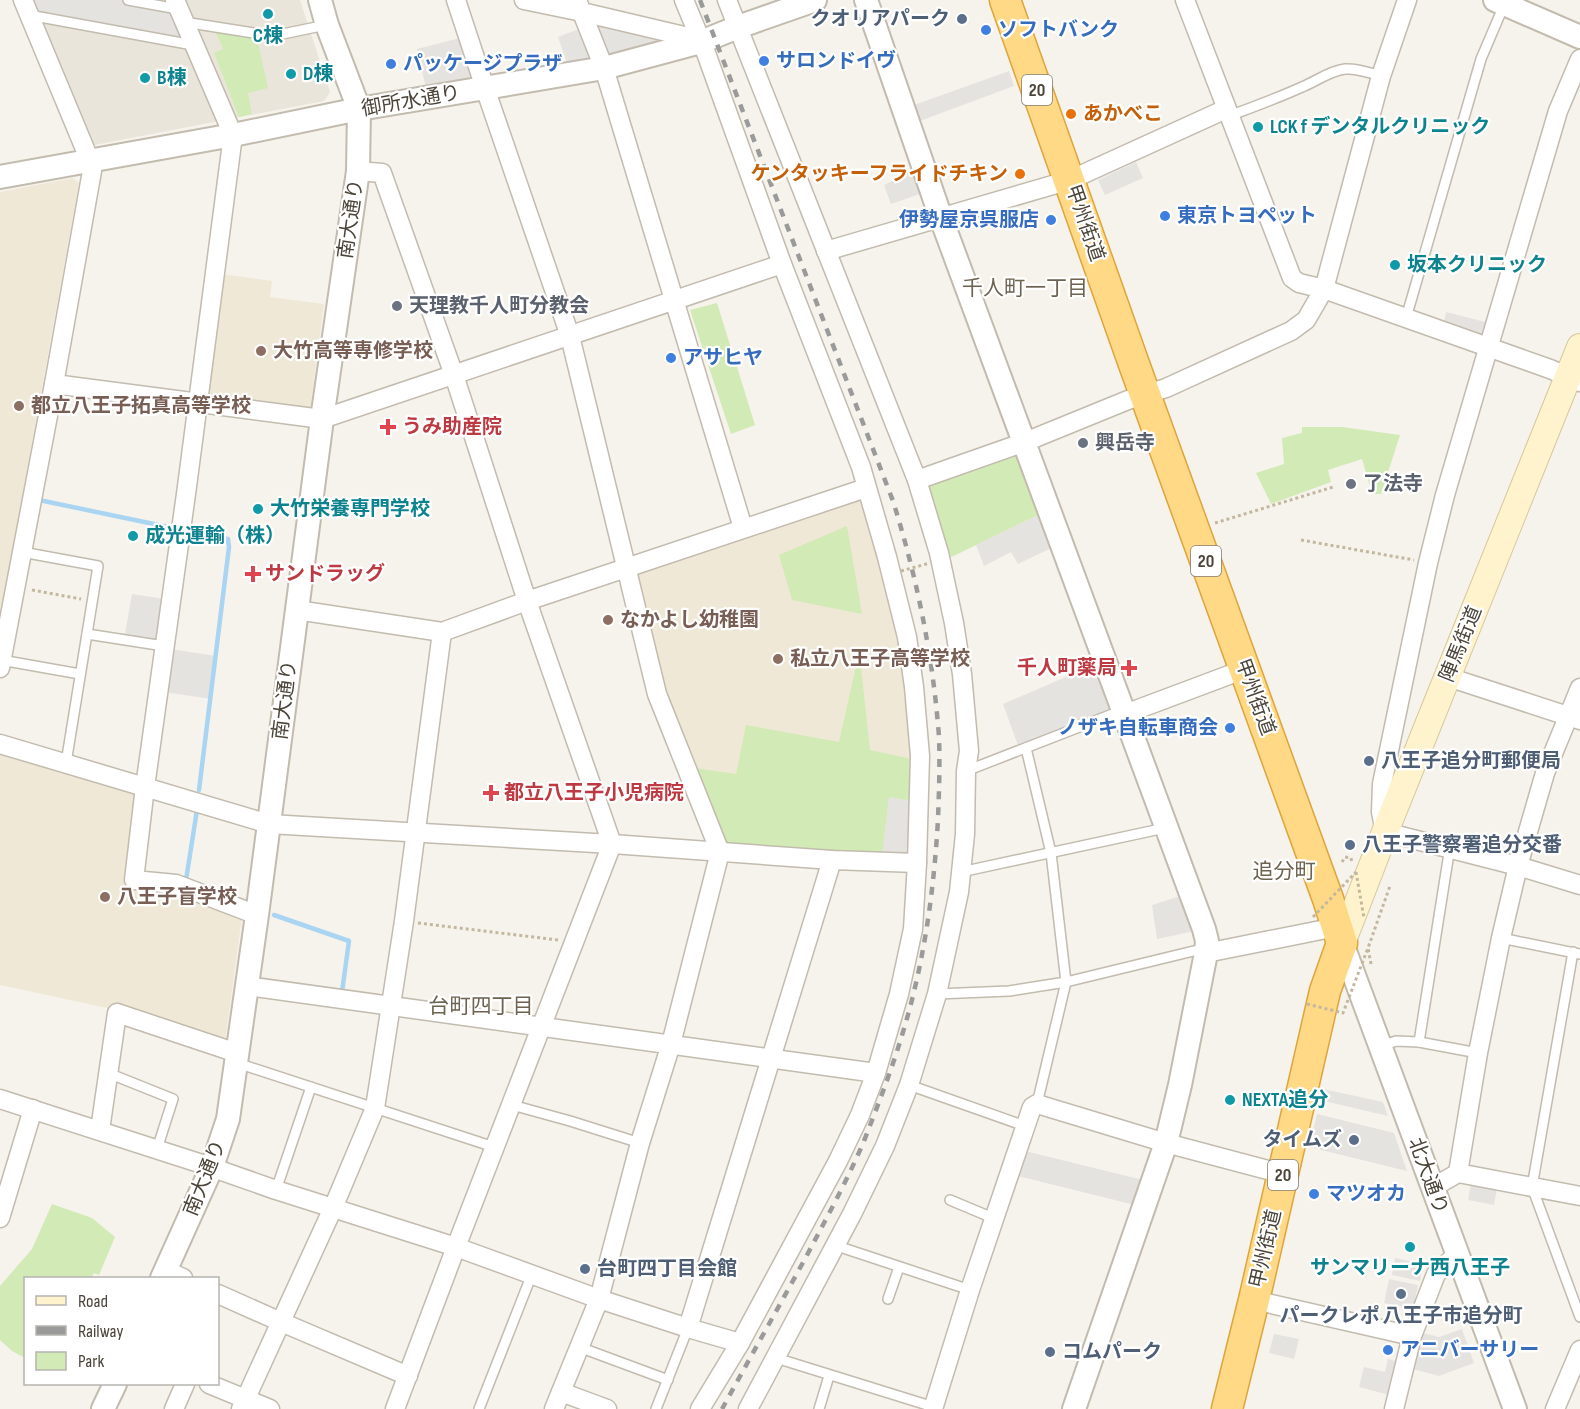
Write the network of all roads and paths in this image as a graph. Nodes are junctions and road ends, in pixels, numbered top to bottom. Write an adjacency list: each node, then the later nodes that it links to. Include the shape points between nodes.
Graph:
1 (128, 0): 15 (lane)
2 (320, 0): 16 (street)
3 (456, 0): 24 (street)
4 (524, 0): 13 (street)
5 (684, 0): 19 (street)
6 (727, 0): 17 (street)
7 (866, 0): 32 (street)
8 (1005, 0): 31 (highway, 甲州街道 / 20)
9 (1185, 0): 26 (street)
10 (1407, 0): 23 (street)
11 (1502, 1): 18 (street); 37 (lane, via 1481,59)
12 (801, 2): 17 (street, 御所水通り)
13 (579, 6): 19 (street); 22 (street)
14 (26, 8): 20 (lane); 28 (street)
15 (179, 10): 16 (lane, via 273,36); 20 (street)
16 (327, 25): 25 (street)
17 (738, 27): 19 (street, 御所水通り); 33 (street)
18 (1580, 37)
19 (701, 42): 22 (street, 御所水通り); 34 (street)
20 (193, 45): 27 (street)
21 (1580, 59): 40 (street, via 1558,111)
22 (604, 68): 24 (street, 御所水通り); 36 (street)
23 (1381, 76): 26 (lane, via 1347,69 1336,71 1304,87); 35 (street)
24 (485, 88): 25 (street, 御所水通り); 38 (street)
25 (359, 109): 27 (street, 御所水通り); 29 (street, 南大通り)
26 (1227, 113): 31 (street); 35 (street, via 1292,278)
27 (233, 135): 28 (street, 御所水通り); 45 (street)
28 (90, 161): 30 (street, 御所水通り); 43 (street, via 92,171)
29 (358, 171): 41 (street, via 382,173); 46 (street, 南大通り)
30 (0, 177)
31 (1070, 180): 32 (street); 44 (highway, 甲州街道 / 20)
32 (941, 218): 33 (street); 47 (street)
33 (826, 251): 48 (street)
34 (782, 264): 36 (street); 50 (street)
35 (1323, 289): 37 (street); 44 (street, via 1306,320 1292,331)
36 (674, 301): 38 (street); 52 (street)
37 (1406, 318): 40 (street)
38 (570, 336): 41 (street); 57 (street)
39 (1580, 346): 42 (main road, 陣馬街道)
40 (1488, 348): 42 (street); 56 (street)
41 (454, 375): 46 (street); 61 (street)
42 (1574, 380): 69 (main road, 陣馬街道)
43 (54, 384): 45 (street); 54 (street)
44 (1146, 394): 47 (street); 67 (highway, 甲州街道 / 20)
45 (197, 403): 46 (street); 65 (street)
46 (322, 419): 62 (street, 南大通り)
47 (1025, 442): 48 (street); 71 (street)
48 (917, 480): 76 (street, via 939,554 957,644 969,751)
49 (1333, 487): 51 (path)
50 (866, 488): 52 (street); 87 (street, via 907,637 914,687 920,756)
51 (1215, 523)
52 (743, 528): 57 (street)
53 (1301, 540): 56 (path)
54 (22, 552): 59 (street); 60 (lane, via 98,566)
55 (930, 563): 58 (path, bridge)
56 (1428, 563): 80 (street, via 1382,784)
57 (626, 569): 61 (street); 84 (street, via 657,694)
58 (902, 571)
59 (15, 588): 60 (path); 66 (street)
60 (92, 600): 64 (lane)
61 (527, 601): 63 (street); 82 (street)
62 (297, 610): 63 (street); 78 (street, 南大通り)
63 (442, 632): 81 (street)
64 (87, 634): 65 (lane); 68 (lane)
65 (164, 646): 77 (street)
66 (1, 664): 68 (lane)
67 (1245, 669): 71 (street); 94 (highway, 甲州街道 / 20, via 1328,899)
68 (80, 674): 75 (lane)
69 (1448, 676): 72 (street); 80 (main road, 陣馬街道)
70 (1580, 688): 72 (street)
71 (1124, 712): 74 (lane); 79 (street)
72 (1574, 717): 88 (street, via 1545,773)
73 (0, 744): 75 (street)
74 (1026, 748): 76 (lane); 85 (lane)
75 (66, 764): 77 (street)
76 (966, 771): 89 (street)
77 (145, 788): 78 (street); 92 (street, via 134,880 176,884)
78 (269, 824): 81 (street); 92 (street, 南大通り)
79 (1165, 828): 85 (lane); 97 (street, via 1203,929)
80 (1385, 832): 83 (street); 94 (main road, 陣馬街道)
81 (416, 833): 82 (street); 93 (street)
82 (612, 844): 84 (street); 96 (street)
83 (1450, 848): 88 (street); 106 (lane)
84 (720, 852): 86 (street); 107 (street)
85 (1051, 853): 89 (lane); 100 (lane)
86 (832, 860): 87 (street); 111 (street)
87 (917, 864): 113 (street, via 913,928)
88 (1518, 866): 90 (street); 95 (street)
89 (961, 872): 102 (street)
90 (1580, 885)
91 (1390, 886): 94 (path)
92 (257, 915): 101 (street, 南大通り)
93 (404, 921): 96 (path); 104 (street)
94 (1345, 930): 94 (path, bridge, via 1356,872); 97 (street); 99 (path, bridge); 103 (path, bridge, via 1343,1013); 108 (street, 北大通り); 129 (highway, 甲州街道 / 20, via 1325,991)
95 (1500, 938): 98 (lane); 109 (street)
96 (574, 942): 105 (street)
97 (1206, 951): 100 (lane); 124 (street)
98 (1576, 953): 130 (lane)
99 (1371, 963)
100 (1066, 982): 102 (lane, via 1010,991); 117 (lane)
101 (247, 986): 104 (street); 110 (street, 南大通り)
102 (937, 994): 114 (street)
103 (1307, 1004)
104 (391, 1007): 105 (street); 119 (street)
105 (542, 1027): 107 (street); 118 (street)
106 (1419, 1042): 108 (lane, via 1396,1041); 109 (lane)
107 (671, 1044): 111 (street); 123 (street)
108 (1380, 1046): 131 (street, 北大通り)
109 (1478, 1053): 128 (street)
110 (237, 1058): 112 (street, via 117,1013); 115 (lane); 127 (street, 南大通り, via 228,1119)
111 (772, 1058): 113 (street); 151 (street)
112 (108, 1073): 122 (street); 126 (lane, via 173,1099)
113 (876, 1073): 153 (street, via 838,1161)
114 (909, 1085): 121 (lane); 138 (street, via 885,1146)
115 (311, 1087): 119 (lane); 132 (lane)
116 (0, 1099): 120 (street)
117 (1037, 1104): 121 (street); 124 (street)
118 (512, 1105): 123 (lane); 125 (street)
119 (375, 1108): 125 (lane); 135 (street)
120 (33, 1109): 122 (street); 136 (street)
121 (1025, 1126): 137 (street)
122 (100, 1130): 126 (street)
123 (640, 1143): 146 (street)
124 (1166, 1143): 129 (street); 177 (street)
125 (494, 1147): 139 (street)
126 (158, 1149): 127 (street)
127 (212, 1167): 132 (street); 143 (street, 南大通り)
128 (1458, 1173): 130 (street); 131 (street)
129 (1283, 1174): 148 (highway, 甲州街道 / 20)
130 (1532, 1187): 133 (street); 149 (lane)
131 (1432, 1188): 140 (street, 北大通り)
132 (276, 1190): 135 (street)
133 (1580, 1196)
134 (950, 1200): 137 (lane)
135 (333, 1208): 139 (street); 150 (street)
136 (0, 1218)
137 (993, 1218): 144 (street)
138 (834, 1245): 141 (lane); 156 (street)
139 (456, 1247): 142 (street); 157 (street)
140 (1456, 1255): 152 (street, via 1436,1274); 180 (street, 北大通り)
141 (899, 1267): 144 (lane); 147 (lane)
142 (532, 1274): 146 (street); 170 (lane)
143 (170, 1276)
144 (970, 1290): 165 (street)
145 (219, 1294): 150 (street)
146 (598, 1299): 151 (street); 154 (street)
147 (888, 1299)
148 (1254, 1300): 152 (street); 178 (highway, 甲州街道 / 20)
149 (1580, 1317)
150 (281, 1322): 157 (street); 164 (street)
151 (688, 1328): 153 (street); 159 (lane)
152 (1412, 1335): 179 (street)
153 (740, 1343): 174 (street)
154 (579, 1347): 159 (lane); 163 (street)
155 (1580, 1350): 181 (street)
156 (776, 1358): 158 (lane); 175 (street)
157 (408, 1376): 169 (street)
158 (829, 1376): 165 (lane); 176 (lane)
159 (668, 1380): 173 (lane)
160 (114, 1385): 166 (street)
161 (184, 1385): 167 (street)
162 (212, 1385): 164 (street)
163 (561, 1392): 171 (street); 172 (street)
164 (243, 1404): 168 (street)
165 (935, 1408)
166 (103, 1409)
167 (174, 1409)
168 (270, 1409)
169 (395, 1409)
170 (479, 1409)
171 (554, 1409)
172 (607, 1409)
173 (656, 1409)
174 (700, 1409)
175 (748, 1409)
176 (819, 1409)
177 (1074, 1409)
178 (1227, 1409)
179 (1394, 1409)
180 (1515, 1409)
181 (1555, 1409)

